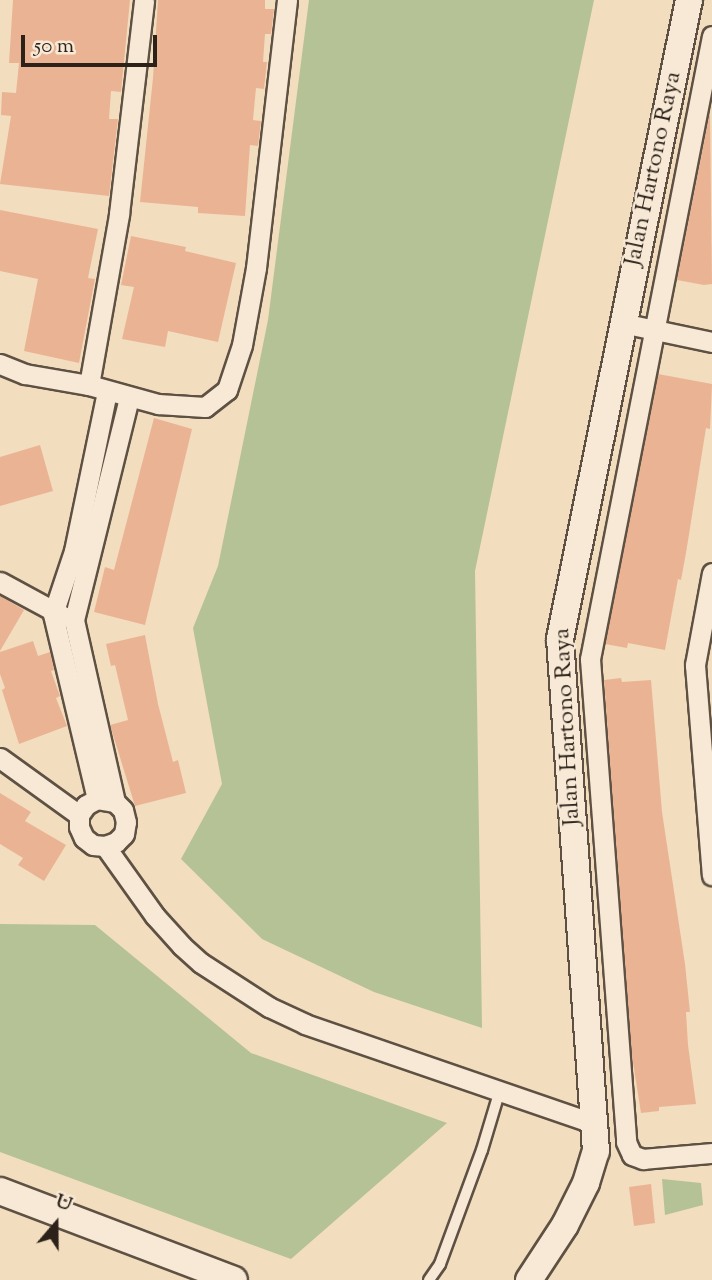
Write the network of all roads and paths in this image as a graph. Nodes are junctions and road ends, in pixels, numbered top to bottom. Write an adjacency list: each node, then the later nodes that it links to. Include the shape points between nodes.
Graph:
1 (144, 0): 9 (street)
2 (287, 0): 10 (street, via 257,257 242,345 227,390 205,407)
3 (689, 0): 5 (street, Jalan Hartono Raya)
4 (712, 36): 6 (street)
5 (622, 323): 6 (street); 21 (street, Jalan Hartono Raya, via 559,639)
6 (655, 330): 7 (street); 22 (street, via 592,644 590,674 626,1142 632,1155 643,1159)
7 (712, 342)
8 (0, 364): 9 (street, via 26,374)
9 (98, 388): 10 (street); 13 (street, via 74,551)
10 (129, 397): 14 (street)
11 (712, 572): 19 (street, via 695,665)
12 (0, 582): 13 (street)
13 (53, 614): 14 (street); 16 (street)
14 (74, 620): 16 (street)
15 (0, 758): 17 (street)
16 (106, 801): 17 (street, via 86,805); 18 (street, via 123,810 126,822 124,834)
17 (79, 815): 18 (street, via 84,838)
18 (105, 846): 20 (street, via 182,946 269,1007 305,1024)
19 (712, 875)
20 (499, 1090): 21 (street); 25 (lane, via 440,1265)
21 (596, 1124): 26 (street, Jalan Hartono Raya, via 596,1151 586,1183 565,1226)
22 (712, 1153)
23 (0, 1191): 24 (street)
24 (234, 1280)
25 (429, 1280)
26 (529, 1280)

